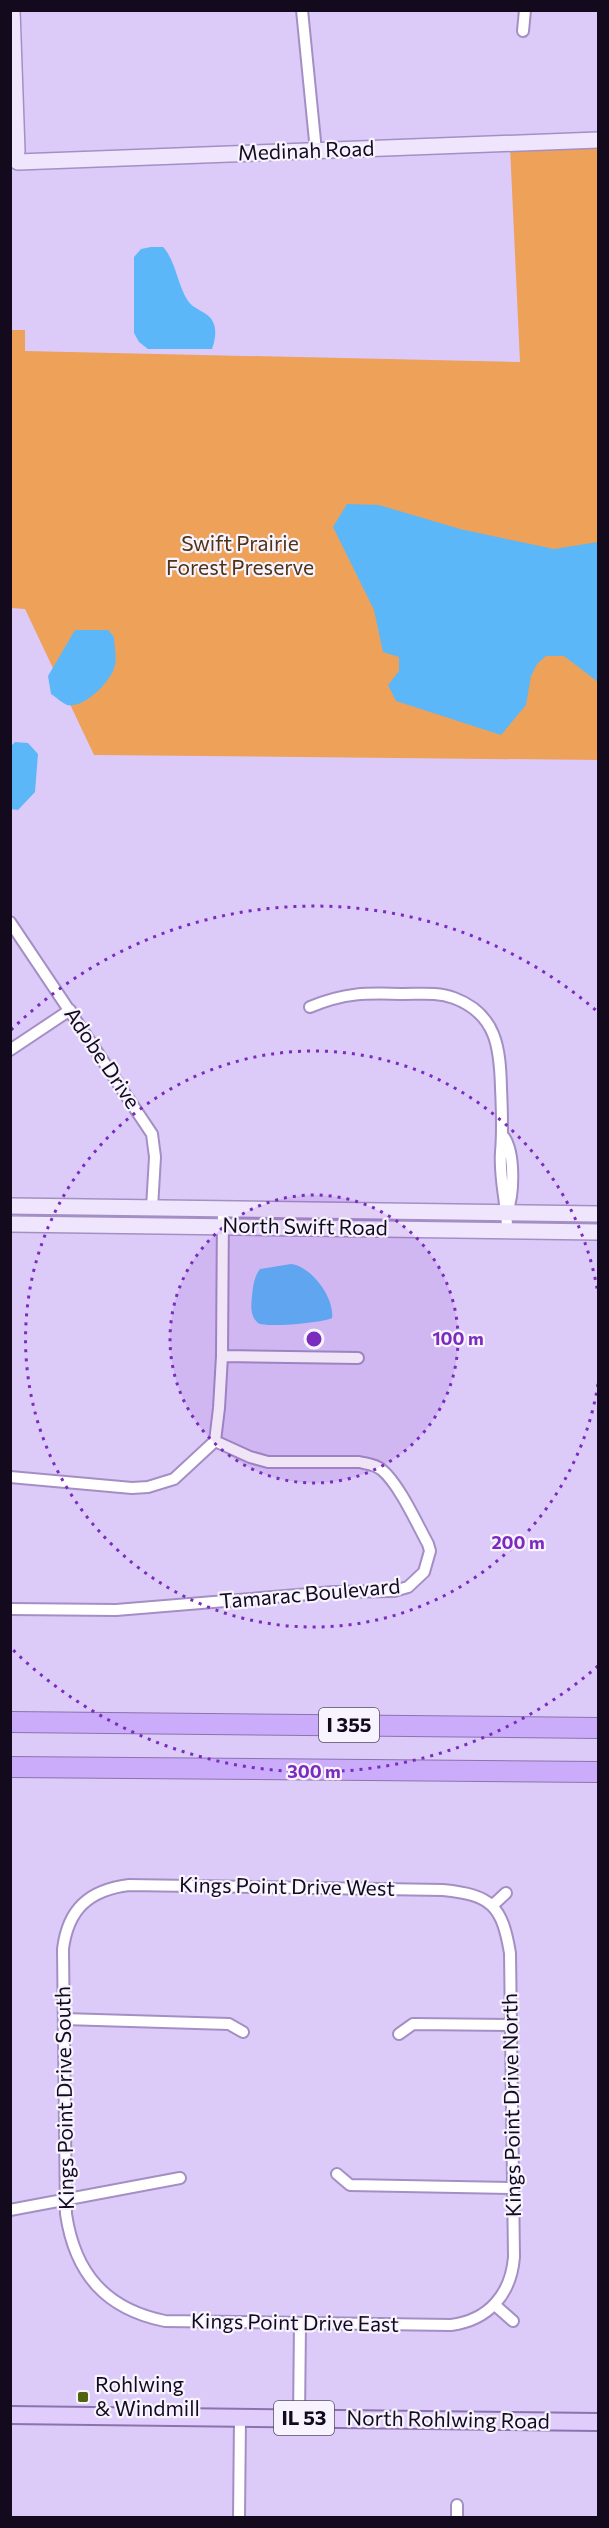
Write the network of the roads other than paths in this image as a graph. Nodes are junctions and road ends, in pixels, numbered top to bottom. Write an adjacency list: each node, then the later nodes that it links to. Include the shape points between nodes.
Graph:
1 (12, 10): 6 (street, Medinah Road, via 18,162)
2 (302, 10): 6 (street)
3 (525, 10): 4 (street)
4 (523, 31)
5 (598, 140): 6 (street, Medinah Road)
6 (316, 151)
7 (10, 922): 9 (street, Adobe Drive)
8 (310, 1006): 14 (street, via 354,993 437,994 466,1004 486,1019 498,1046 504,1137 503,1198)
9 (70, 1010): 10 (street); 12 (street, Adobe Drive, via 152,1134)
10 (10, 1050)
11 (10, 1206): 12 (street, North Swift Road)
12 (152, 1208): 13 (street, North Swift Road)
13 (223, 1209): 14 (street, North Swift Road); 17 (street)
14 (507, 1212): 15 (street, North Swift Road); 18 (street)
15 (598, 1214)
16 (10, 1224): 17 (street, North Swift Road)
17 (223, 1227): 18 (street, North Swift Road); 20 (street)
18 (507, 1229): 19 (street, North Swift Road)
19 (598, 1232)
20 (222, 1356): 21 (street); 22 (street)
21 (358, 1358)
22 (215, 1441): 23 (street, via 174,1479 148,1487); 24 (street, Tamarac Boulevard, via 261,1461 359,1462 383,1470 428,1544 424,1572 408,1587 394,1591 334,1592 116,1611)
23 (10, 1477)
24 (10, 1609)
25 (10, 1722): 26 (highway, I 355)
26 (598, 1728)
27 (10, 1767): 28 (highway, I 355)
28 (598, 1772)
29 (506, 1893): 33 (street)
30 (74, 1894): 32 (street)
31 (93, 1896): 32 (street, Kings Point Drive South); 33 (street, Kings Point Drive West, via 129,1885 443,1890)
32 (81, 1904): 34 (street, Kings Point Drive South, via 65,1931)
33 (493, 1905): 35 (street, Kings Point Drive North, via 507,1931)
34 (64, 2019): 36 (street, via 229,2024); 41 (street, Kings Point Drive South)
35 (511, 2025): 37 (street, via 413,2025); 40 (street, Kings Point Drive North)
36 (243, 2032)
37 (399, 2034)
38 (337, 2174): 40 (street, via 350,2185)
39 (180, 2178): 41 (street)
40 (513, 2188): 44 (street, Kings Point Drive North, via 513,2267)
41 (66, 2201): 42 (street); 43 (street, Kings Point Drive South, via 75,2251 89,2277)
42 (10, 2210)
43 (109, 2297): 46 (street, Kings Point Drive East, via 143,2316 165,2321)
44 (496, 2306): 45 (street); 46 (street, Kings Point Drive East, via 468,2322 452,2325)
45 (513, 2320)
46 (300, 2323): 49 (street)
47 (10, 2415): 48 (main road, North Rohlwing Road / IL 53)
48 (240, 2418): 49 (main road, North Rohlwing Road / IL 53); 52 (street)
49 (299, 2418): 50 (main road, North Rohlwing Road / IL 53)
50 (598, 2422)
51 (457, 2505): 53 (street)
52 (239, 2517)
53 (457, 2517)

